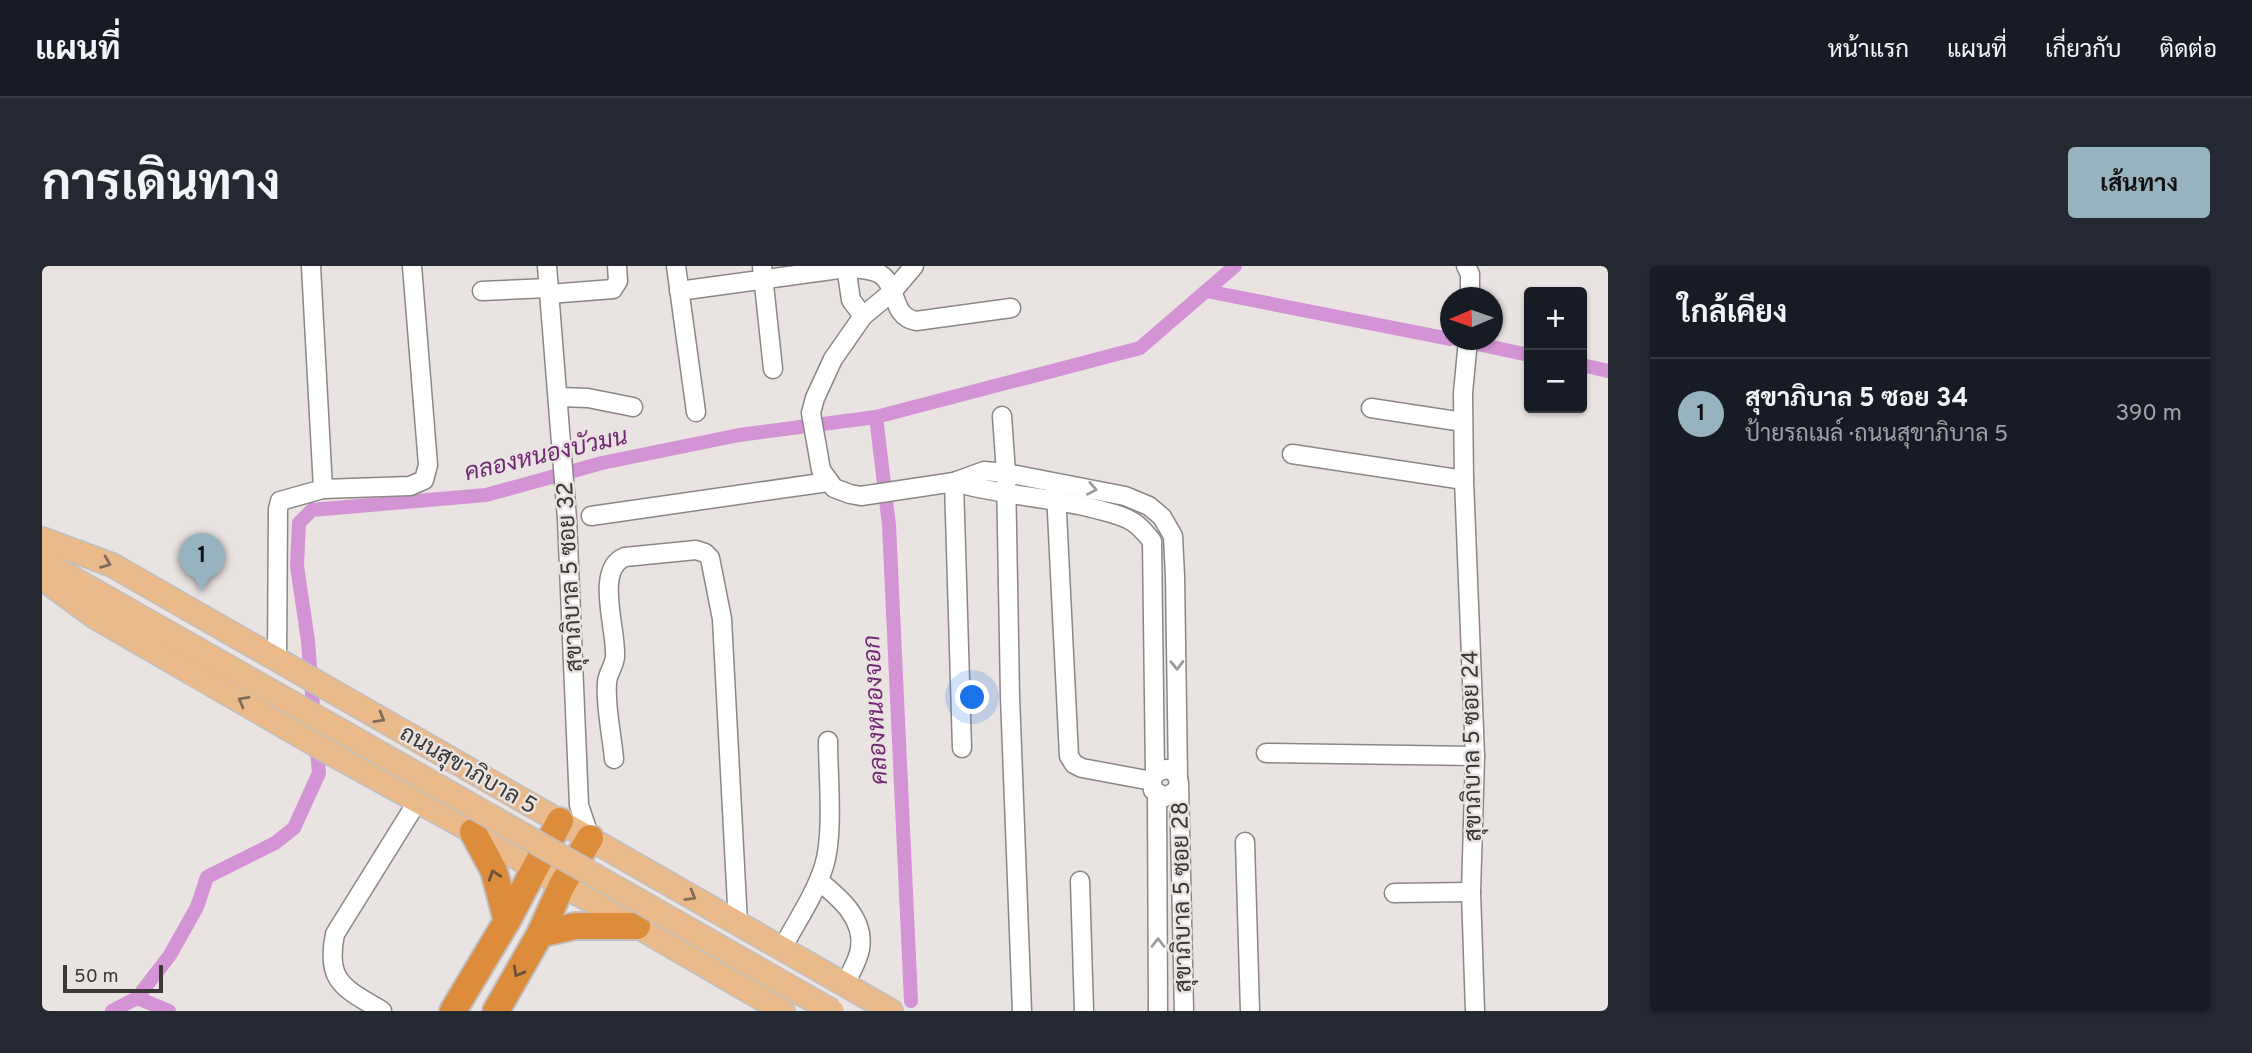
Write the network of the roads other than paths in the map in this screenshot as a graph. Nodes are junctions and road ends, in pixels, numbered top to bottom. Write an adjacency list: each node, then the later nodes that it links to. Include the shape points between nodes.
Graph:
1 (312, 266): 32 (street)
2 (412, 266): 32 (street, via 428,465 424,480 410,486)
3 (547, 266): 12 (street, สุขาภิบาล 5 ซอย 32)
4 (617, 266): 12 (street, via 618,281 613,289)
5 (676, 266): 13 (street)
6 (914, 266): 14 (street)
7 (1465, 266): 10 (street)
8 (846, 267): 9 (street); 14 (street, via 881,275); 16 (street, via 851,300)
9 (762, 273): 13 (street); 18 (street)
10 (1470, 287)
11 (482, 291): 12 (street)
12 (549, 291): 19 (street, สุขาภิบาล 5 ซอย 32)
13 (679, 291): 22 (street)
14 (892, 292): 15 (street, via 902,314 916,321); 16 (street)
15 (1011, 308)
16 (863, 316): 29 (street, via 832,359 811,414 821,470)
17 (1467, 350): 24 (street, สุขาภิบาล 5 ซอย 24)
18 (773, 369)
19 (558, 397): 20 (street); 52 (street, สุขาภิบาล 5 ซอย 32, via 565,485)
20 (633, 407)
21 (1371, 408): 24 (street)
22 (696, 412)
23 (1002, 416): 27 (street)
24 (1463, 422): 28 (street, สุขาภิบาล 5 ซอย 24)
25 (1292, 454): 28 (street)
26 (984, 471): 27 (street, สุขาภิบาล 5 ซอย 28); 30 (street); 33 (street)
27 (1006, 473): 31 (street, สุขาภิบาล 5 ซอย 28); 34 (street)
28 (1464, 480): 46 (street, สุขาภิบาล 5 ซอย 24)
29 (828, 482): 30 (street, via 861,496); 36 (street)
30 (954, 482): 33 (street, สุขาภิบาล 5 ซอย 28); 44 (street)
31 (1057, 482): 35 (street); 39 (street, สุขาภิบาล 5 ซอย 28, one-way to 39, via 1125,496 1149,506 1173,536)
32 (323, 489): 42 (street, via 283,499 278,505)
33 (984, 491): 34 (street, สุขาภิบาล 5 ซอย 28)
34 (1006, 491): 35 (street, สุขาภิบาล 5 ซอย 28); 76 (street)
35 (1055, 501): 41 (street, สุขาภิบาล 5 ซอย 28, via 1132,521 1152,541); 49 (street, via 1069,756 1082,768)
36 (591, 516)
37 (42, 539): 42 (main road, ถนนสุขาภิบาล 5, one-way to 42, via 113,565)
38 (42, 561): 74 (main road, ถนนสุขาภิบาล 5, bridge)
39 (1175, 576): 41 (street); 48 (street, สุขาภิบาล 5 ซอย 28, one-way to 48)
40 (42, 578): 51 (main road, one-way to 40, via 95,617)
41 (1153, 578): 49 (street, สุขาภิบาล 5 ซอย 28)
42 (285, 664): 50 (main road, ถนนสุขาภิบาล 5, one-way to 50)
43 (828, 741): 58 (street, via 829,844)
44 (962, 748)
45 (1266, 753): 46 (street)
46 (1475, 756): 61 (street, สุขาภิบาล 5 ซอย 24)
47 (614, 759): 64 (street, via 606,681 615,659 608,583 612,567 625,557 705,553 710,558 722,619)
48 (1179, 781): 49 (street, via 1175,773 1163,769); 79 (street, สุขาภิบาล 5 ซอย 28)
49 (1155, 782): 78 (street, สุขาภิบาล 5 ซอย 28, one-way to 49)
50 (502, 788): 52 (main road, ถนนสุขาภิบาล 5); 53 (main road, via 509,816 503,829)
51 (417, 802): 53 (main road); 71 (street, via 334,934 331,953 343,987)
52 (569, 813): 54 (main road, ถนนสุขาภิบาล 5); 56 (highway)
53 (477, 834): 56 (main road); 63 (highway, one-way to 53, via 494,871)
54 (590, 838): 57 (main road, ถนนสุขาภิบาล 5); 60 (highway)
55 (1245, 842): 80 (street)
56 (535, 869): 60 (main road); 63 (highway)
57 (658, 877): 64 (main road, ถนนสุขาภิบาล 5, one-way to 64); 65 (main road, via 649,878 633,892 631,907)
58 (819, 881): 67 (street); 69 (street, via 842,900 861,934 860,950)
59 (1080, 881): 77 (street)
60 (562, 886): 65 (main road); 66 (highway)
61 (1471, 892): 62 (street); 81 (street, สุขาภิบาล 5 ซอย 24)
62 (1394, 893)
63 (507, 921): 68 (highway)
64 (738, 924): 67 (main road, ถนนสุขาภิบาล 5)
65 (637, 926): 66 (highway, via 575,926); 73 (main road)
66 (540, 934): 70 (highway, one-way to 70)
67 (782, 948): 69 (main road, ถนนสุขาภิบาล 5)
68 (469, 984): 70 (highway); 72 (highway)
69 (845, 985): 75 (main road, ถนนสุขาภิบาล 5)
70 (498, 1007)
71 (382, 1011)
72 (453, 1011)
73 (783, 1011)
74 (832, 1011)
75 (891, 1011)
76 (1022, 1011)
77 (1084, 1011)
78 (1158, 1011)
79 (1184, 1011)
80 (1250, 1011)
81 (1475, 1011)

